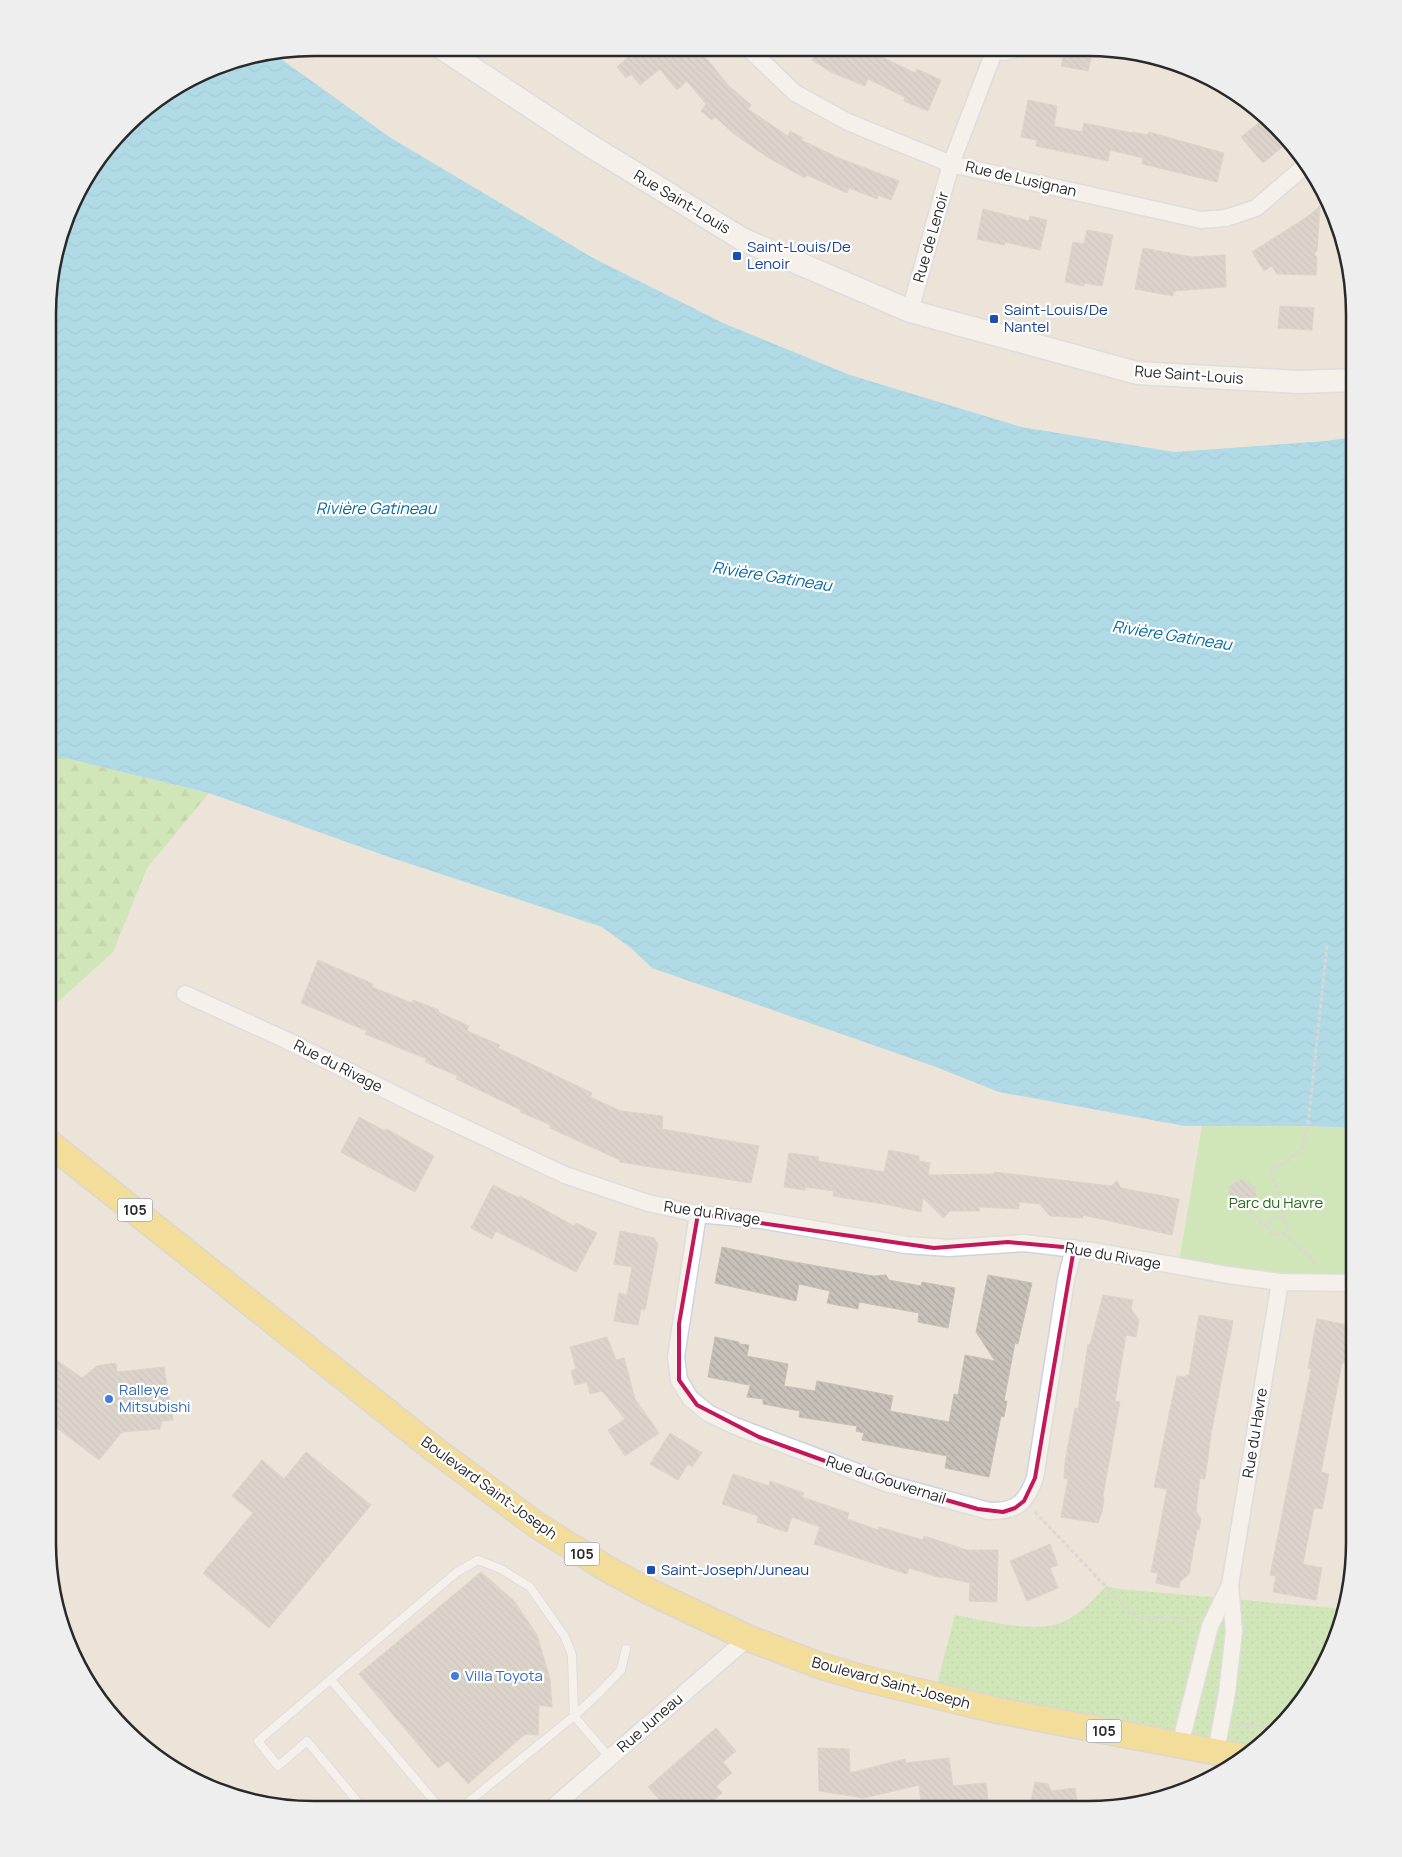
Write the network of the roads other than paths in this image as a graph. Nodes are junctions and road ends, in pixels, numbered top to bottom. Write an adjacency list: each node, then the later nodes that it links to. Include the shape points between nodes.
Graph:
1 (454, 56): 6 (main road, Rue Saint-Louis, via 581,140 742,239)
2 (756, 56): 4 (street, Rue de Lusignan, via 795,93 848,122)
3 (989, 56): 4 (street, Rue de Lenoir)
4 (951, 164): 5 (street, Rue de Lusignan, via 1201,220 1226,218 1256,208); 6 (street, Rue de Lenoir)
5 (1301, 169)
6 (910, 311): 7 (main road, Rue Saint-Louis, via 1137,373 1299,382)
7 (1346, 380)
8 (185, 994): 10 (street, Rue du Rivage, via 564,1175 620,1196)
9 (56, 1148): 15 (main road, Boulevard Saint-Joseph / 105, via 352,1385 503,1501 604,1567)
10 (698, 1214): 11 (street, Rue du Rivage, via 761,1220 934,1248 1008,1242); 11 (street, Rue du Gouvernail, via 676,1357 679,1380 690,1398 726,1422 759,1437 886,1483 989,1511 1003,1512 1024,1501 1034,1478)
11 (1074, 1248): 12 (street, Rue du Rivage, via 1198,1271)
12 (1280, 1282): 13 (street, Rue du Rivage); 14 (street, Rue du Havre)
13 (1346, 1283)
14 (1230, 1585): 19 (street, Rue du Havre, via 1210,1626); 20 (street, Rue du Havre, via 1234,1631 1228,1693)
15 (748, 1638): 19 (main road, Boulevard Saint-Joseph / 105, via 821,1666 898,1687 995,1710); 22 (street, Rue Juneau)
16 (626, 1649): 18 (lane, via 621,1670)
17 (331, 1680): 18 (lane, via 457,1572 478,1560 501,1568 530,1587 565,1637 572,1655); 23 (lane, via 258,1741 278,1766 308,1741); 24 (lane)
18 (574, 1716): 22 (lane); 25 (lane)
19 (1180, 1745): 21 (main road, Boulevard Saint-Joseph / 105)
20 (1234, 1755)
21 (1233, 1756)
22 (610, 1758): 26 (street, Rue Juneau)
23 (356, 1801)
24 (434, 1801)
25 (471, 1801)
26 (560, 1801)

